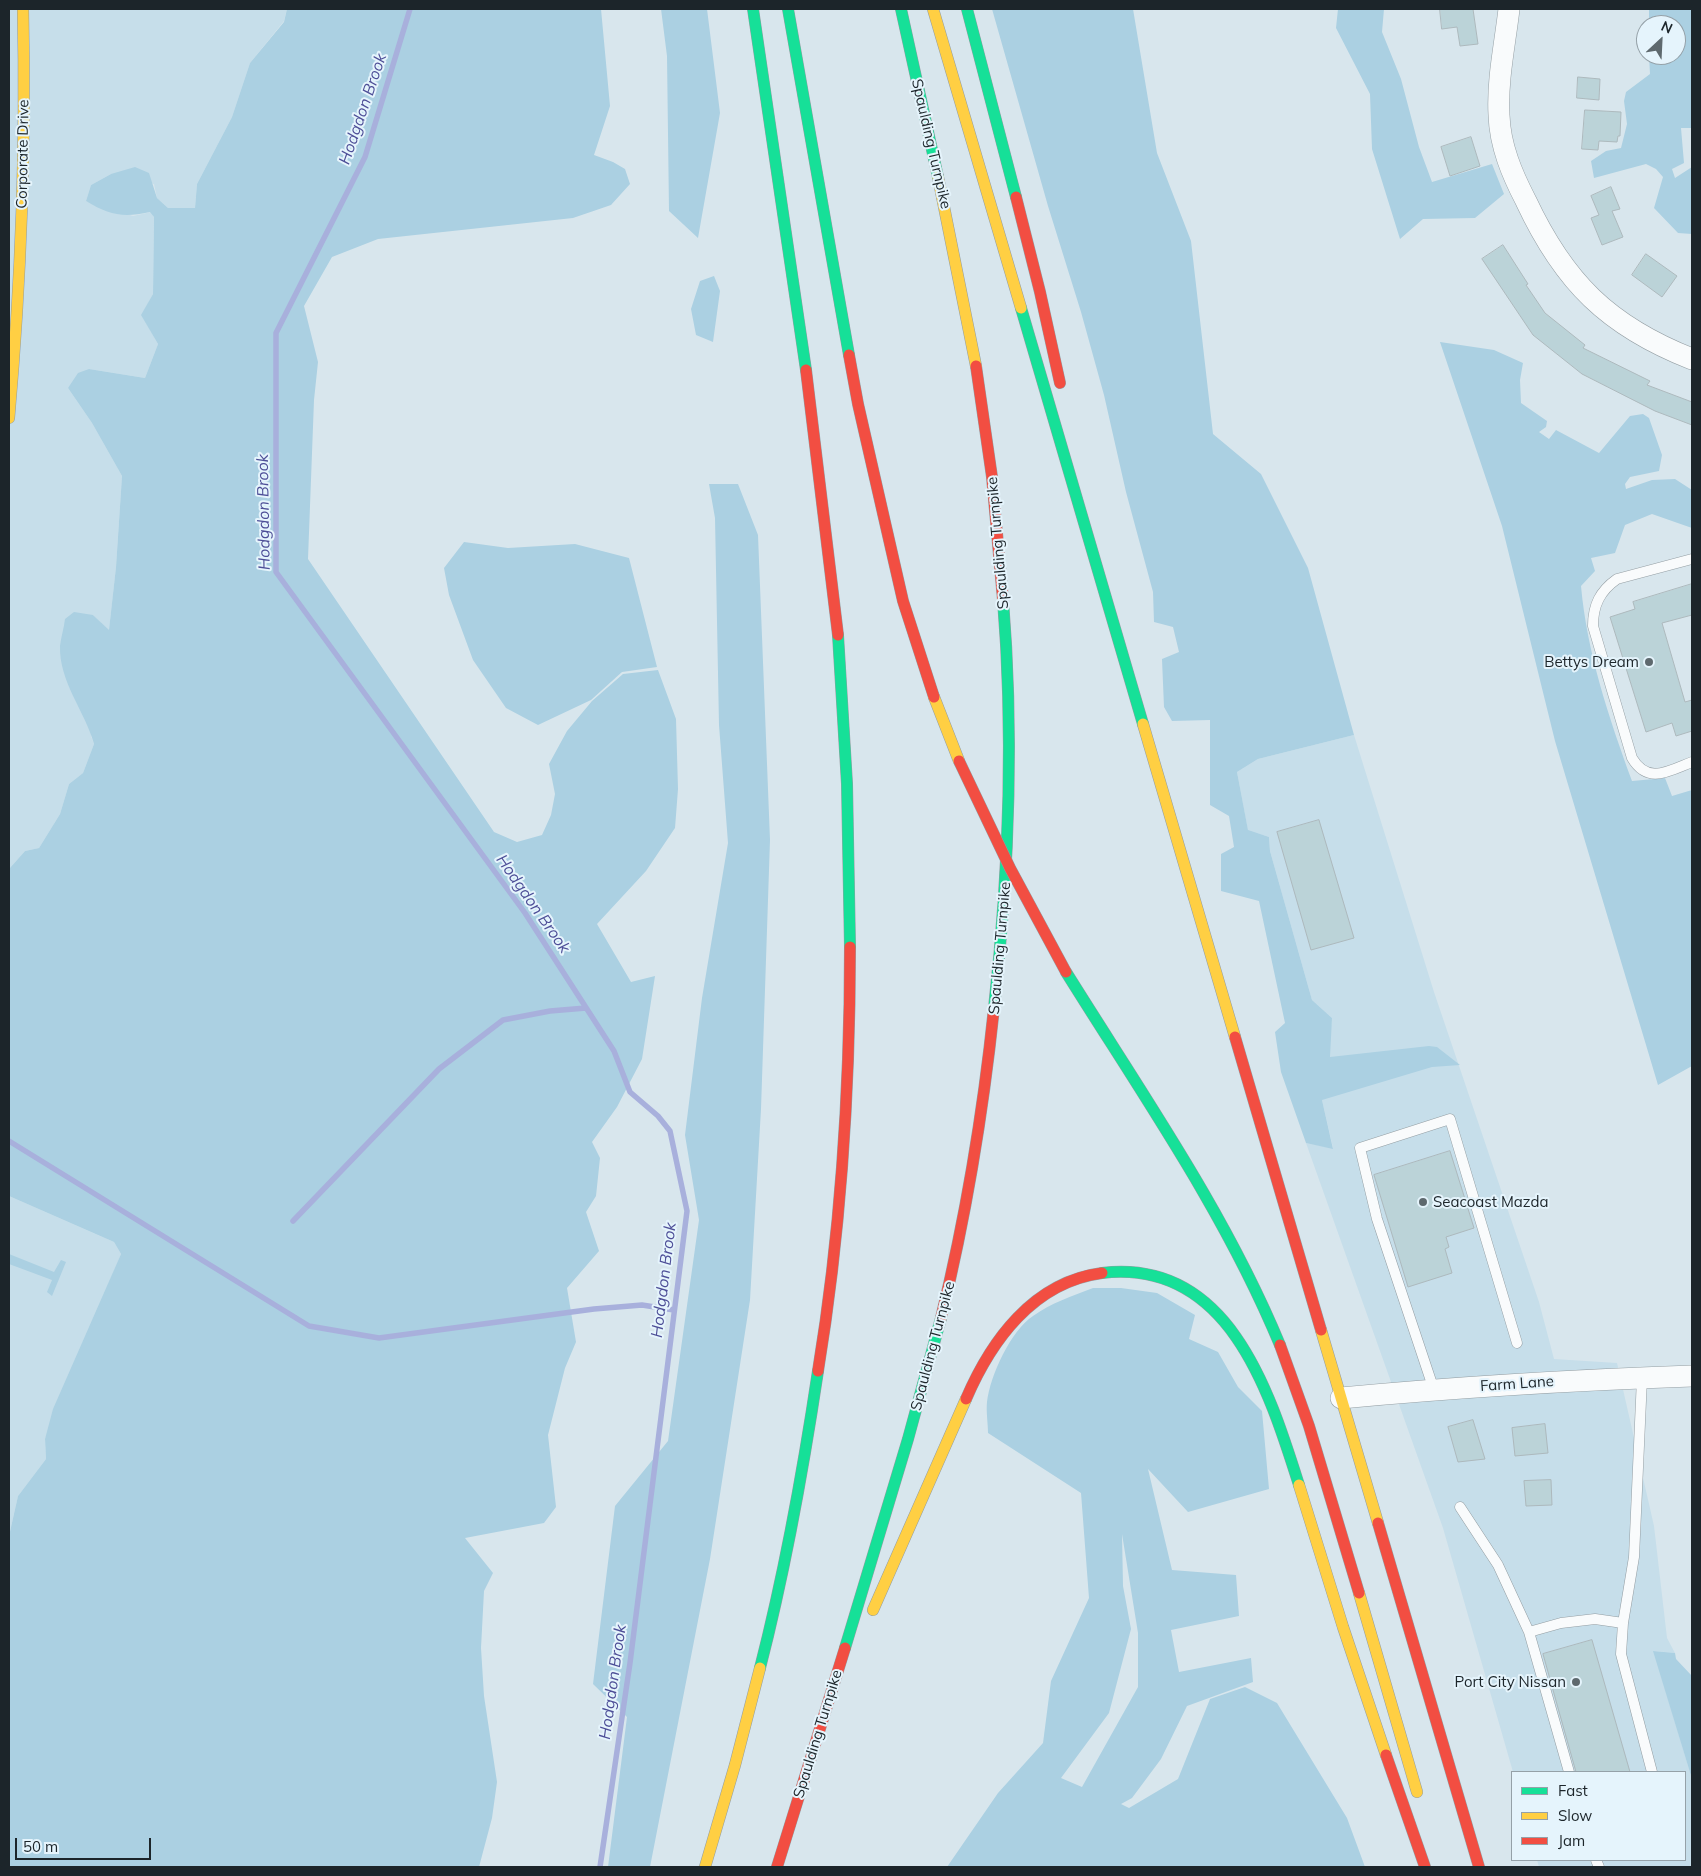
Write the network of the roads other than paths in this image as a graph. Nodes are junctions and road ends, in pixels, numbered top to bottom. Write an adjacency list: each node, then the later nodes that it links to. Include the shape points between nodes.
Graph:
1 (23, 9): 10 (main road, Corporate Drive, via 22,234)
2 (754, 9): 29 (main road, via 807,376 837,630 850,832 849,1036 835,1234 806,1444 766,1643 736,1763)
3 (788, 9): 28 (main road, bridge, via 860,413 903,601 931,690 958,761 1024,898 1066,972 1208,1198 1269,1318 1309,1428)
4 (901, 9): 25 (main road, Spaulding Turnpike, via 960,275 992,472 1007,673 1007,875 986,1083 953,1270 901,1463)
5 (933, 9): 13 (main road)
6 (967, 9): 9 (main road)
7 (1509, 9): 8 (street, via 1498,114 1507,160 1535,220 1568,274 1608,313 1643,337)
8 (1692, 359)
9 (1062, 390)
10 (9, 418)
11 (1077, 458): 13 (main road)
12 (1692, 559): 14 (lane, via 1617,579 1602,593 1593,614 1593,626 1637,766 1648,774 1658,774)
13 (1116, 634): 19 (main road)
14 (1692, 762)
15 (1517, 1343): 18 (lane, via 1450,1119 1360,1148 1377,1220)
16 (1692, 1376): 17 (street, Farm Lane)
17 (1642, 1378): 18 (street, Farm Lane); 21 (lane, via 1634,1557)
18 (1434, 1390): 19 (street, Farm Lane)
19 (1341, 1398): 32 (main road)
20 (1460, 1507): 23 (lane, via 1498,1565)
21 (1623, 1622): 23 (lane, via 1595,1619 1560,1623); 27 (lane, via 1621,1654)
22 (866, 1624): 31 (main road, via 978,1372 1010,1323 1042,1295 1081,1277 1124,1272 1145,1274 1186,1288 1220,1315 1237,1337 1256,1369 1276,1416 1355,1668)
23 (1528, 1632): 26 (lane)
24 (858, 1642): 25 (main road)
25 (818, 1732): 30 (main road, Spaulding Turnpike)
26 (1570, 1771)
27 (1652, 1771)
28 (1420, 1802)
29 (705, 1867)
30 (777, 1867)
31 (1425, 1867)
32 (1479, 1867)

